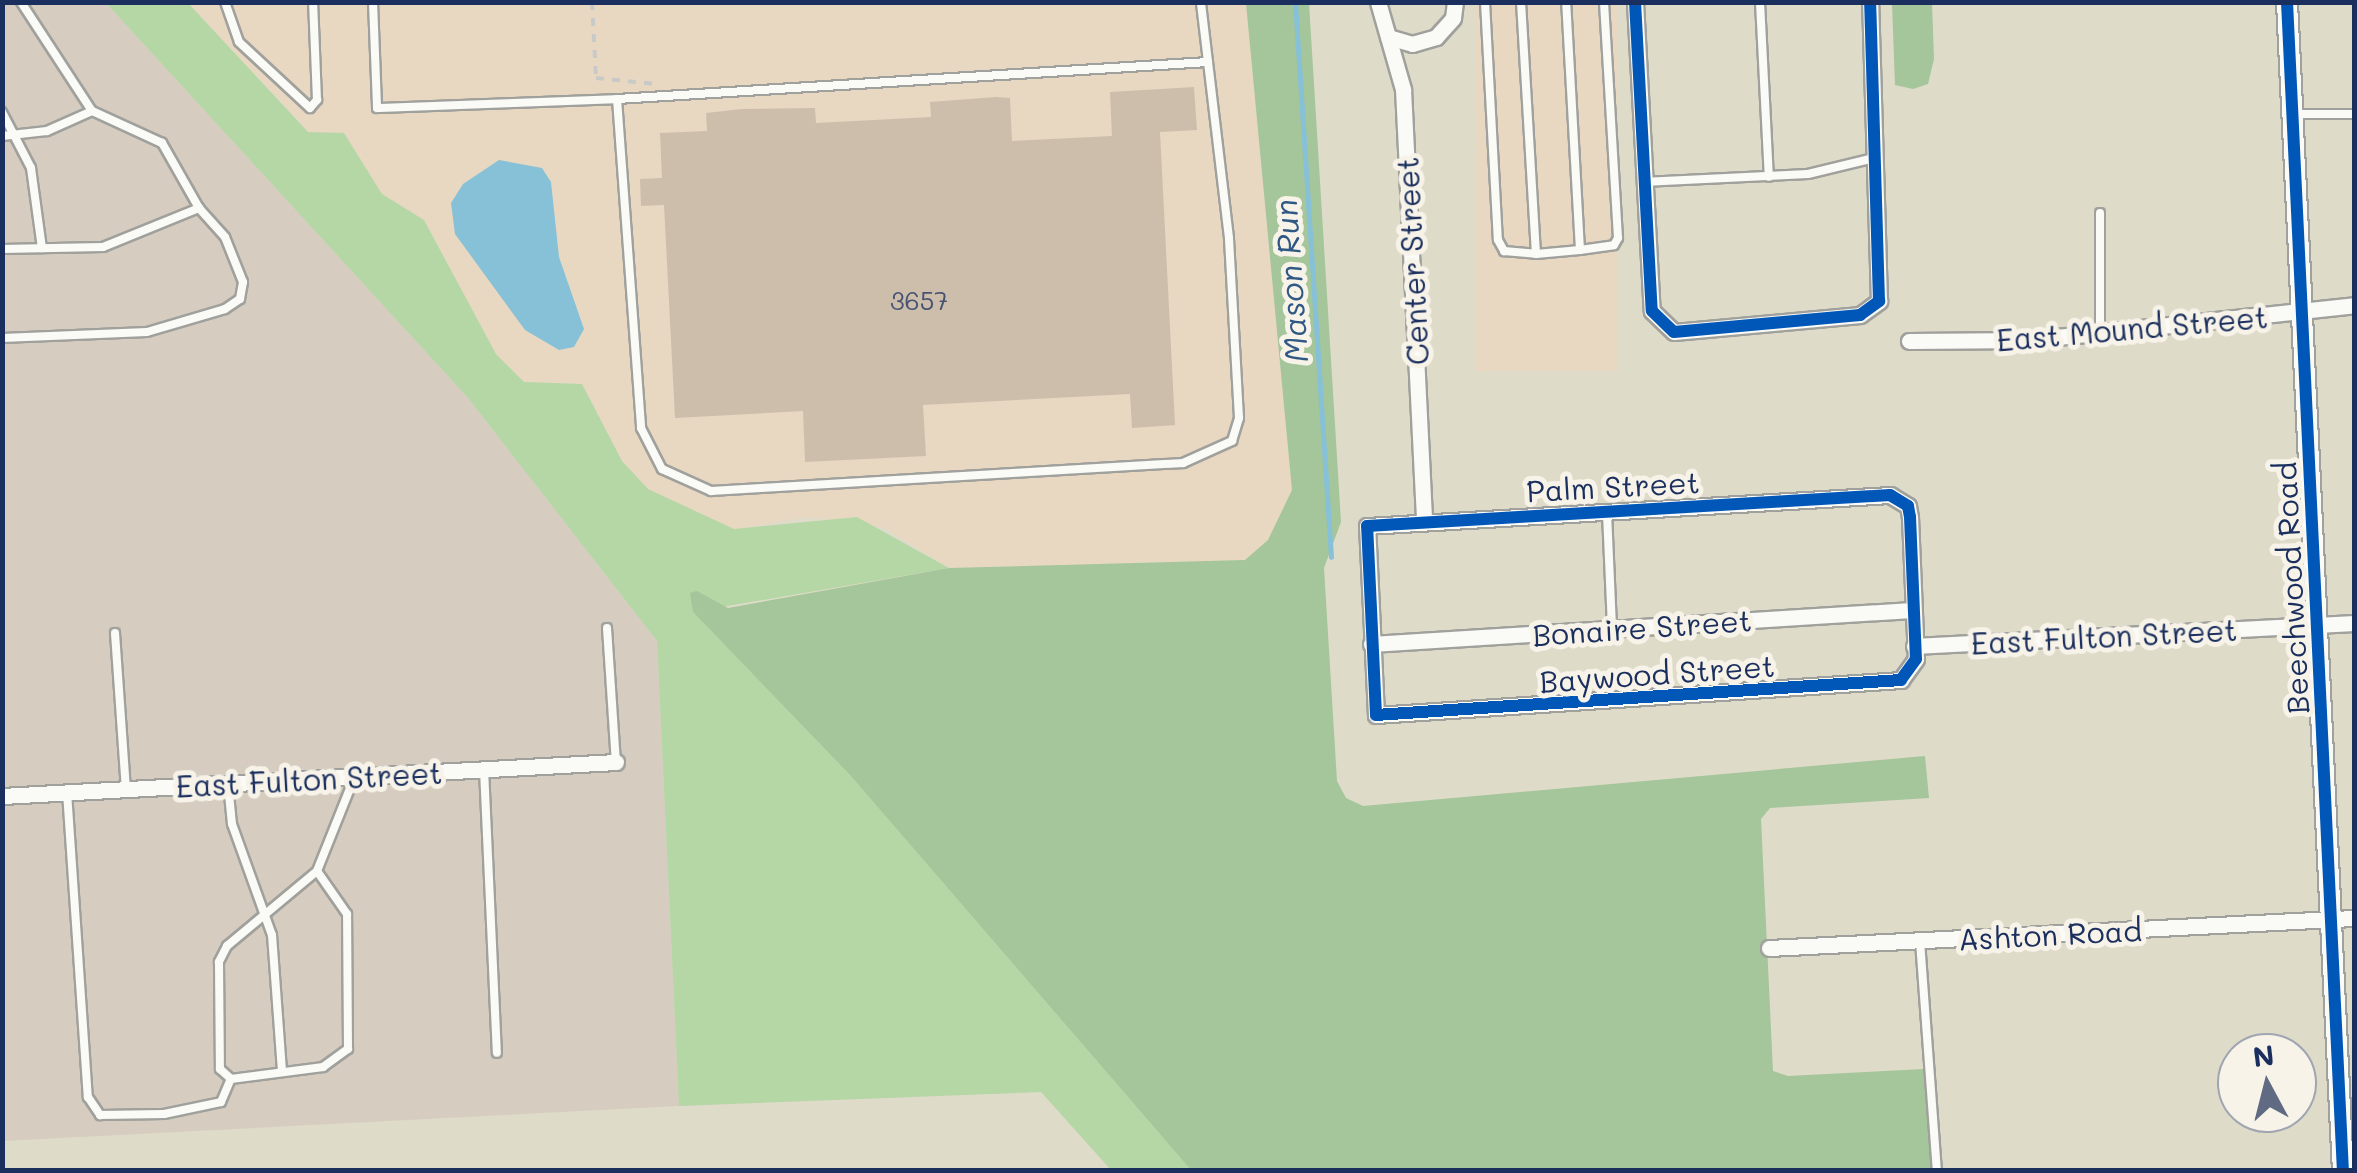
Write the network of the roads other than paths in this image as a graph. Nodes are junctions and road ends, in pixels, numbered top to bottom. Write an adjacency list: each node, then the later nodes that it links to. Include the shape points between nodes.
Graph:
1 (20, 2): 19 (lane)
2 (225, 2): 3 (lane, via 239,42 310,108 318,100)
3 (313, 2)
4 (373, 2): 18 (lane, via 378,108)
5 (1201, 2): 17 (lane)
6 (1378, 2): 16 (street, Center Street)
7 (1455, 2): 16 (street, via 1436,37 1412,44)
8 (1485, 2): 32 (lane, via 1498,240 1504,251)
9 (1522, 2): 32 (lane)
10 (1566, 2): 31 (lane)
11 (1604, 2): 31 (lane, via 1618,238 1614,245)
12 (1635, 2): 26 (street)
13 (1760, 2): 25 (lane)
14 (1870, 2): 24 (street)
15 (2287, 2): 21 (street, Beechwood Road)
16 (1388, 37): 39 (street, Center Street, via 1403,90)
17 (1208, 62): 18 (lane); 18 (lane, via 1239,418 1232,440 1211,454 1134,468 711,491 662,469 641,428)
18 (617, 99)
19 (92, 111): 23 (lane, via 47,131); 27 (lane, via 162,142)
20 (2, 112): 23 (lane)
21 (2292, 114): 22 (lane); 34 (street, Beechwood Road)
22 (2354, 114)
23 (6, 136): 29 (lane, via 31,168)
24 (1874, 158): 25 (lane); 26 (street, via 1882,289 1871,310 1860,315 1674,332 1660,325 1652,311)
25 (1769, 178): 26 (lane)
26 (1643, 182)
27 (199, 208): 29 (lane, via 103,247); 36 (lane, via 224,237 243,282 240,299 225,310 121,336)
28 (2100, 213): 35 (lane)
29 (42, 248): 30 (lane)
30 (2, 249)
31 (1580, 250): 32 (lane)
32 (1536, 254)
33 (2354, 306): 34 (street, East Mound Street)
34 (2303, 309): 35 (street, East Mound Street); 42 (street, Beechwood Road)
35 (2100, 334): 37 (street, East Mound Street)
36 (2, 338)
37 (1909, 341)
38 (1607, 512): 39 (street, Palm Street); 40 (street, Palm Street, via 1900,498 1910,517); 44 (lane)
39 (1424, 522): 46 (street, Palm Street, via 1367,526)
40 (1912, 610): 44 (street, Bonaire Street); 47 (street, Palm Street)
41 (2354, 624): 42 (street, East Fulton Street)
42 (2318, 626): 47 (street, East Fulton Street); 59 (street, Beechwood Road)
43 (607, 628): 49 (lane)
44 (1612, 628): 46 (street, Bonaire Street)
45 (116, 632): 53 (lane)
46 (1371, 644): 48 (street, Palm Street)
47 (1914, 646): 48 (street, Baywood Street, via 1911,672 1888,683)
48 (1376, 715)
49 (616, 762): 50 (street, East Fulton Street)
50 (484, 769): 51 (street, East Fulton Street); 62 (lane)
51 (355, 776): 52 (street, East Fulton Street); 56 (lane)
52 (228, 784): 53 (street, East Fulton Street); 57 (lane, via 232,824)
53 (126, 789): 54 (street, East Fulton Street)
54 (67, 792): 55 (street, East Fulton Street); 64 (lane, via 88,1098 100,1116 164,1114 221,1102)
55 (2, 796)
56 (317, 871): 57 (lane); 63 (lane, via 347,914 348,1049 323,1067)
57 (265, 916): 63 (lane, via 275,952); 64 (lane, via 219,962 220,1070)
58 (2354, 918): 59 (street, Ashton Road)
59 (2331, 919): 60 (street, Ashton Road); 66 (street, Beechwood Road)
60 (1920, 941): 61 (street, Ashton Road); 65 (lane)
61 (1768, 948)
62 (497, 1053)
63 (282, 1072): 64 (lane)
64 (231, 1079)
65 (1937, 1170)
66 (2343, 1170)

